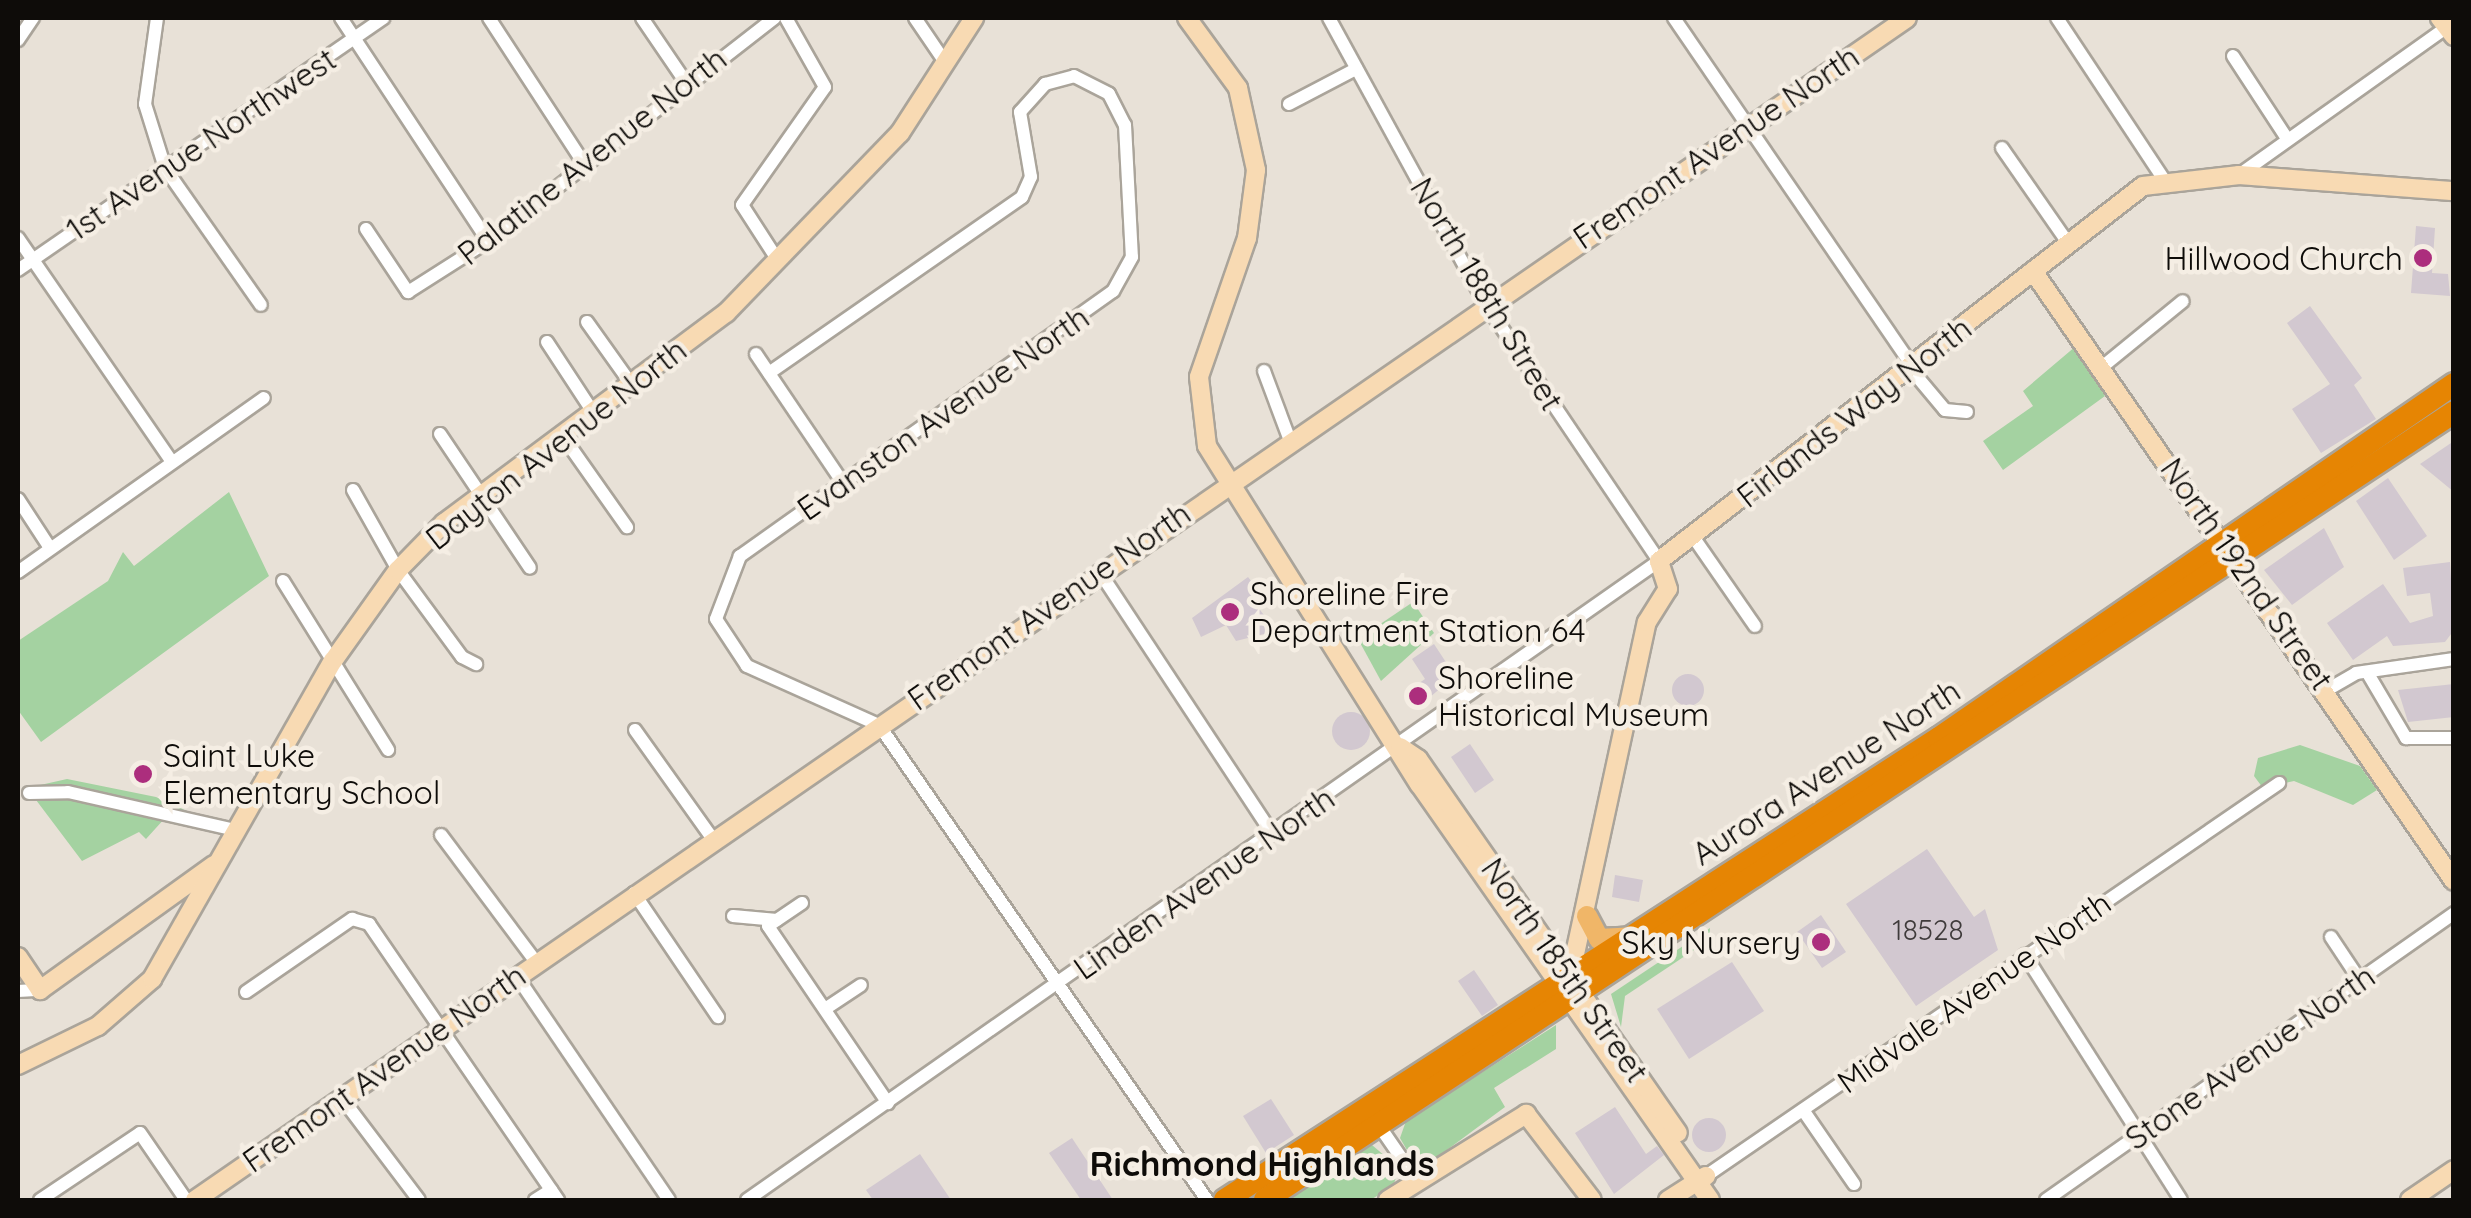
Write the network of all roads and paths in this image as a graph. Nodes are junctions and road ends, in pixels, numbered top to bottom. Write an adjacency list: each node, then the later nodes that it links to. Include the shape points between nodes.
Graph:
1 (33, 18): 18 (street)
2 (157, 18): 28 (street, via 145,104)
3 (341, 18): 17 (street)
4 (384, 18): 17 (street, 1st Avenue Northwest)
5 (489, 18): 27 (street)
6 (642, 18): 22 (street)
7 (774, 18): 22 (street, Palatine Avenue North)
8 (786, 18): 37 (street, via 825,87 742,205)
9 (915, 18): 20 (street)
10 (974, 18): 20 (street, Dayton Avenue North)
11 (1188, 18): 62 (street, North 185th Street, via 1238,88 1256,159 1247,238 1200,377 1202,430)
12 (1329, 18): 21 (street, North 188th Street)
13 (1674, 18): 24 (street)
14 (1907, 18): 24 (street, Fremont Avenue North)
15 (2057, 18): 30 (street)
16 (2448, 26): 25 (street)
17 (356, 38): 28 (street, 1st Avenue Northwest); 34 (street)
18 (18, 40)
19 (2233, 56): 25 (street)
20 (945, 62): 37 (street, Dayton Avenue North, via 900,133)
21 (1356, 69): 23 (street); 41 (street, North 188th Street)
22 (685, 81): 27 (street, Palatine Avenue North)
23 (1289, 104)
24 (1750, 126): 41 (street, Fremont Avenue North); 46 (street)
25 (2288, 140): 29 (street)
26 (2002, 148): 35 (street)
27 (583, 162): 34 (street, Palatine Avenue North)
28 (165, 168): 36 (street, 1st Avenue Northwest); 42 (street)
29 (2239, 174): 30 (street); 31 (street)
30 (2163, 178): 35 (street, Firlands Way North)
31 (2454, 191)
32 (366, 230): 34 (street, Palatine Avenue North, via 408,292)
33 (18, 238): 36 (street)
34 (488, 242)
35 (2068, 243): 39 (street, Firlands Way North)
36 (32, 259): 38 (street, 1st Avenue Northwest); 60 (street)
37 (777, 259): 50 (street, Dayton Avenue North, via 726,313)
38 (18, 270)
39 (2033, 271): 46 (street, Firlands Way North); 47 (street, North 192nd Street)
40 (2183, 302): 47 (street)
41 (1485, 303): 58 (street, Fremont Avenue North); 70 (street, North 188th Street)
42 (261, 305)
43 (586, 322): 50 (street)
44 (547, 342): 53 (street)
45 (756, 354): 49 (street)
46 (1910, 366): 54 (street, via 1945,410); 67 (street, Firlands Way North)
47 (2102, 367): 69 (street, North 192nd Street)
48 (1264, 371): 58 (street)
49 (769, 373): 61 (street); 61 (street, Evanston Avenue North, via 1022,197 1030,177 1017,128 1026,100 1074,76 1120,110 1132,257 1099,304)
50 (632, 385): 53 (street, Dayton Avenue North)
51 (2449, 387): 59 (main road, via 2436,409 2392,440); 69 (highway, Aurora Avenue North)
52 (264, 398): 60 (street)
53 (593, 412): 57 (street, Dayton Avenue North)
54 (1967, 412)
55 (2454, 412): 59 (highway, Aurora Avenue North)
56 (440, 434): 64 (street)
57 (562, 435): 64 (street, Dayton Avenue North); 66 (street)
58 (1289, 438): 62 (street, Fremont Avenue North)
59 (2387, 459): 69 (highway, Aurora Avenue North)
60 (171, 461): 68 (street)
61 (841, 480): 82 (street, Evanston Avenue North, via 740,556 716,600 733,654)
62 (1226, 480): 73 (street, Fremont Avenue North); 86 (street, North 185th Street)
63 (353, 490): 72 (street)
64 (478, 498): 71 (street); 72 (street, Dayton Avenue North)
65 (18, 499): 68 (street)
66 (628, 527)
67 (1694, 538): 70 (street, Firlands Way North); 76 (street)
68 (48, 545): 74 (street)
69 (2234, 552): 81 (street, North 192nd Street); 84 (highway, Aurora Avenue North)
70 (1660, 562): 86 (street, Linden Avenue North); 103 (street, via 1669,583 1647,622)
71 (530, 568)
72 (398, 570): 78 (street, Dayton Avenue North); 79 (street, via 462,658)
73 (1099, 571): 82 (street, Fremont Avenue North); 92 (street)
74 (18, 572)
75 (283, 581): 78 (street)
76 (1755, 626)
77 (2454, 659): 80 (street)
78 (334, 661): 87 (street); 90 (street, Dayton Avenue North)
79 (476, 664)
80 (2367, 672): 81 (street); 85 (street, via 2406,738)
81 (2327, 690): 96 (street, North 192nd Street)
82 (880, 725): 93 (street, Fremont Avenue North); 113 (street)
83 (636, 730): 93 (street)
84 (1955, 734): 95 (highway, Aurora Avenue North); 95 (highway, Aurora Avenue North, via 1932,764)
85 (2454, 738)
86 (1400, 748): 92 (street, Linden Avenue North); 105 (street, North 185th Street, via 1418,759); 117 (street, North 185th Street)
87 (388, 750)
88 (2279, 782): 108 (street, Midvale Avenue North)
89 (29, 793): 90 (street, via 72,793)
90 (239, 831): 94 (street, Dayton Avenue North)
91 (441, 835): 110 (street)
92 (1273, 835): 113 (street, Linden Avenue North)
93 (712, 838): 97 (street, Fremont Avenue North)
94 (220, 860): 99 (street); 101 (street, Dayton Avenue North)
95 (1768, 860): 106 (highway, Aurora Avenue North); 117 (highway, Aurora Avenue North)
96 (2454, 882)
97 (634, 893): 110 (street, Fremont Avenue North); 120 (street)
98 (802, 903): 104 (street)
99 (157, 905): 101 (street); 116 (street)
100 (2454, 913): 112 (street, Stone Avenue North)
101 (190, 916): 122 (street, Dayton Avenue North, via 126,1006)
102 (733, 916): 104 (street)
103 (1587, 916): 105 (street, via 1567,941); 106 (main road, via 1600,939); 117 (street)
104 (772, 923): 119 (street)
105 (1541, 936): 117 (street, North 185th Street)
106 (1634, 936): 117 (highway, Aurora Avenue North)
107 (2330, 937): 112 (street)
108 (2025, 955): 125 (street, Midvale Avenue North); 128 (street)
109 (18, 956): 116 (street)
110 (536, 962): 111 (street, Fremont Avenue North)
111 (516, 975): 121 (street, Fremont Avenue North); 141 (street)
112 (2359, 979): 128 (street, Stone Avenue North)
113 (1060, 983): 124 (street, Linden Avenue North); 143 (street)
114 (861, 985): 119 (street)
115 (18, 990): 116 (street)
116 (40, 990)
117 (1570, 990): 126 (highway, Aurora Avenue North); 127 (highway, Aurora Avenue North); 131 (street, North 185th Street)
118 (246, 992): 121 (street, via 361,920)
119 (825, 1009): 124 (street)
120 (718, 1018)
121 (440, 1026): 123 (street, Fremont Avenue North); 134 (street)
122 (18, 1064)
123 (341, 1097): 138 (street, Fremont Avenue North); 139 (street)
124 (888, 1103): 142 (street, Linden Avenue North)
125 (1803, 1110): 131 (street, Midvale Avenue North); 133 (street)
126 (1342, 1125): 129 (main road); 135 (highway, Aurora Avenue North)
127 (1380, 1127): 129 (highway, Aurora Avenue North); 132 (street)
128 (2143, 1132): 150 (street, Stone Avenue North); 151 (street)
129 (1341, 1152): 135 (highway, Aurora Avenue North)
130 (2454, 1170): 152 (street)
131 (1702, 1178): 147 (street, Midvale Avenue North); 148 (street, North 185th Street); 149 (street, North 185th Street)
132 (1418, 1182): 145 (street); 146 (street, via 1526,1114)
133 (1854, 1184)
134 (554, 1195): 140 (street)
135 (1249, 1196): 144 (highway, Aurora Avenue North)
136 (40, 1200): 137 (street, via 140,1133)
137 (186, 1200)
138 (195, 1200)
139 (419, 1200)
140 (535, 1200)
141 (669, 1200)
142 (747, 1200)
143 (1207, 1200)
144 (1226, 1200)
145 (1388, 1200)
146 (1592, 1200)
147 (1668, 1200)
148 (1710, 1200)
149 (1722, 1200)
150 (2046, 1200)
151 (2180, 1200)
152 (2410, 1200)

